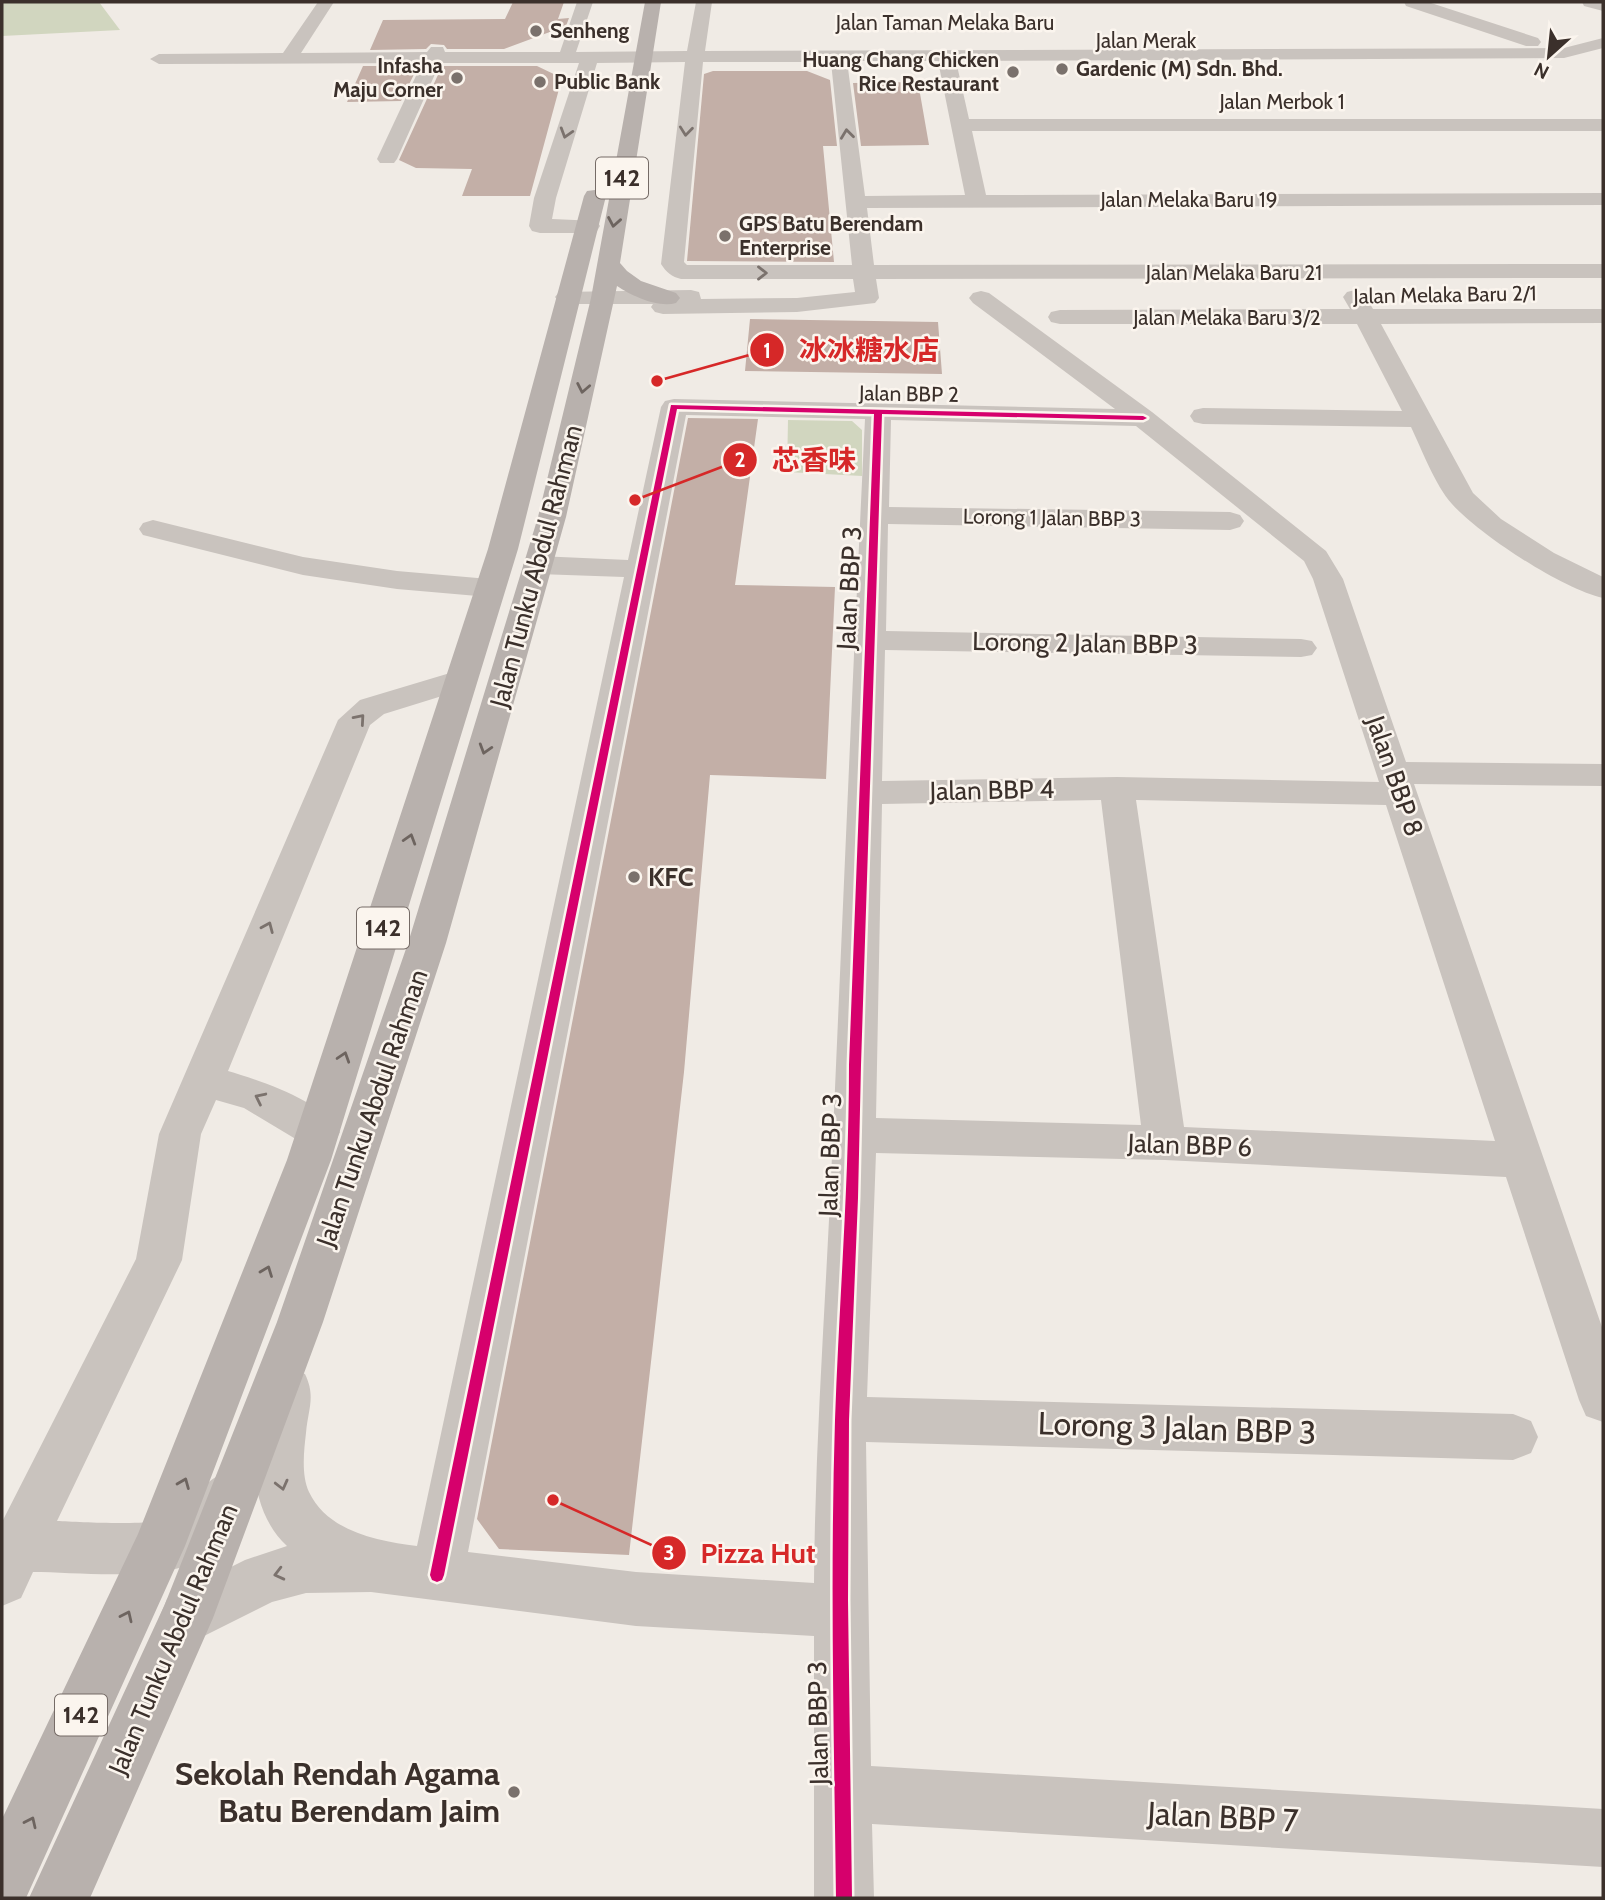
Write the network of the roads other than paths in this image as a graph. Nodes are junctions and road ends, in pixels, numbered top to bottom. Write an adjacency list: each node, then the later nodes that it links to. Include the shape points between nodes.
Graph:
1 (326, 2): 14 (street)
2 (586, 2): 11 (street)
3 (653, 2): 17 (main road, Jalan Tunku Abdul Rahman / 142)
4 (704, 2): 18 (street)
5 (1412, 2): 9 (street)
6 (1590, 2): 7 (street)
7 (1603, 6)
8 (188, 41): 14 (street)
9 (1530, 42): 15 (street); 16 (street)
10 (1603, 43): 15 (street)
11 (570, 46): 12 (street); 14 (street); 21 (street)
12 (621, 49): 17 (street); 22 (street); 25 (main road)
13 (1056, 50): 16 (street, Jalan Merak); 18 (street, Jalan Taman Melaka Baru); 20 (street, Jalan Merak)
14 (294, 51): 19 (street); 21 (street)
15 (1564, 53): 16 (street, Jalan Merak); 16 (street, Jalan Merak, via 1598,64)
16 (1201, 54): 20 (street, Jalan Merak)
17 (644, 55): 18 (street); 34 (main road, Jalan Tunku Abdul Rahman / 142, one-way to 34)
18 (695, 55): 20 (street, Jalan Merak); 23 (street, Jalan Merak); 36 (street, one-way to 36, via 675,269)
19 (157, 56)
20 (946, 59): 23 (street, Jalan Merak); 26 (street)
21 (434, 60): 22 (street); 24 (street); 28 (street)
22 (587, 63): 33 (street, one-way to 33, via 540,226)
23 (839, 63): 32 (street, one-way to 23)
24 (358, 69)
25 (616, 81)
26 (960, 125): 27 (street, Jalan Merbok 1); 31 (street)
27 (1603, 125)
28 (387, 159)
29 (599, 177): 33 (main road, Jalan Tunku Abdul Rahman / 142)
30 (1603, 199): 31 (street, Jalan Melaka Baru 19)
31 (976, 201): 32 (street, Jalan Melaka Baru 19)
32 (855, 202): 36 (street)
33 (589, 226): 42 (main road, Jalan Tunku Abdul Rahman / 142)
34 (608, 261): 39 (main road, via 619,279); 42 (main road, Jalan Tunku Abdul Rahman / 142)
35 (1603, 271): 36 (street, Jalan Melaka Baru 21)
36 (874, 290): 39 (street); 42 (street, via 797,305 650,307 617,315)
37 (1603, 293): 41 (street, Jalan Melaka Baru 2/1)
38 (1023, 297): 46 (street, Jalan BBP 8, via 970,298)
39 (668, 298): 42 (street)
40 (1055, 307): 41 (street, Jalan Melaka Baru 3/2)
41 (1360, 307): 43 (street, Jalan Melaka Baru 3/2); 47 (street)
42 (588, 309): 51 (main road, Jalan Tunku Abdul Rahman / 142, one-way to 51, via 580,400); 53 (main road, Jalan Tunku Abdul Rahman / 142)
43 (1603, 316)
44 (878, 413): 46 (street, Jalan BBP 2); 48 (street, Jalan BBP 3); 52 (street, Jalan BBP 2, via 674,407)
45 (1203, 416): 47 (street)
46 (1143, 418): 59 (street, Jalan BBP 8, via 1316,557 1328,579)
47 (1419, 419): 54 (street, via 1461,498 1491,525 1544,559)
48 (875, 515): 49 (street, Lorong 1 Jalan BBP 3); 55 (street, Jalan BBP 3)
49 (1230, 521)
50 (153, 529): 53 (street, via 303,566)
51 (538, 565): 52 (street); 67 (main road, Jalan Tunku Abdul Rahman / 142, one-way to 67, via 427,943)
52 (641, 569): 76 (street)
53 (489, 588): 57 (main road, Jalan Tunku Abdul Rahman / 142)
54 (1603, 589)
55 (869, 640): 56 (street, Lorong 2 Jalan BBP 3); 61 (street, Jalan BBP 3)
56 (1301, 648)
57 (460, 680): 62 (street, one-way to 57, via 355,720 372,707); 63 (main road, Jalan Tunku Abdul Rahman / 142, one-way to 57)
58 (1603, 775): 59 (street, Jalan BBP 4)
59 (1398, 783): 60 (street, Jalan BBP 4); 66 (street, Jalan BBP 8)
60 (1116, 788): 61 (street, Jalan BBP 4); 65 (street)
61 (867, 793): 64 (street, Jalan BBP 3)
62 (203, 1081): 63 (street, one-way to 62, via 256,1095); 74 (street, via 180,1134 159,1260)
63 (319, 1132): 73 (main road, Jalan Tunku Abdul Rahman / 142, one-way to 63)
64 (856, 1135): 65 (street, Jalan BBP 6); 70 (street, Jalan BBP 3)
65 (1165, 1143): 66 (street, Jalan BBP 6)
66 (1524, 1160): 68 (street, Jalan BBP 8)
67 (300, 1322): 72 (main road, Jalan Tunku Abdul Rahman / 142); 75 (street, one-way to 75, via 277,1450 280,1485 293,1515 317,1538)
68 (1592, 1330): 69 (street, Jalan BBP 8)
69 (1603, 1400)
70 (842, 1419): 71 (street, Lorong 3 Jalan BBP 3); 77 (street, Jalan BBP 3)
71 (1513, 1437)
72 (242, 1471): 73 (street, via 209,1521 189,1539); 78 (main road, Jalan Tunku Abdul Rahman / 142)
73 (159, 1546): 74 (street); 81 (main road, Jalan Tunku Abdul Rahman / 142, one-way to 73)
74 (7, 1557)
75 (370, 1566): 76 (street); 78 (street, one-way to 78, via 306,1567 264,1578)
76 (437, 1575): 77 (street, via 636,1599)
77 (838, 1611): 79 (street, Jalan BBP 3)
78 (186, 1618): 82 (main road, Jalan Tunku Abdul Rahman / 142)
79 (843, 1793): 80 (street, Jalan BBP 7); 83 (street, Jalan BBP 3)
80 (1603, 1838)
81 (2, 1884)
82 (60, 1898)
83 (844, 1898)

